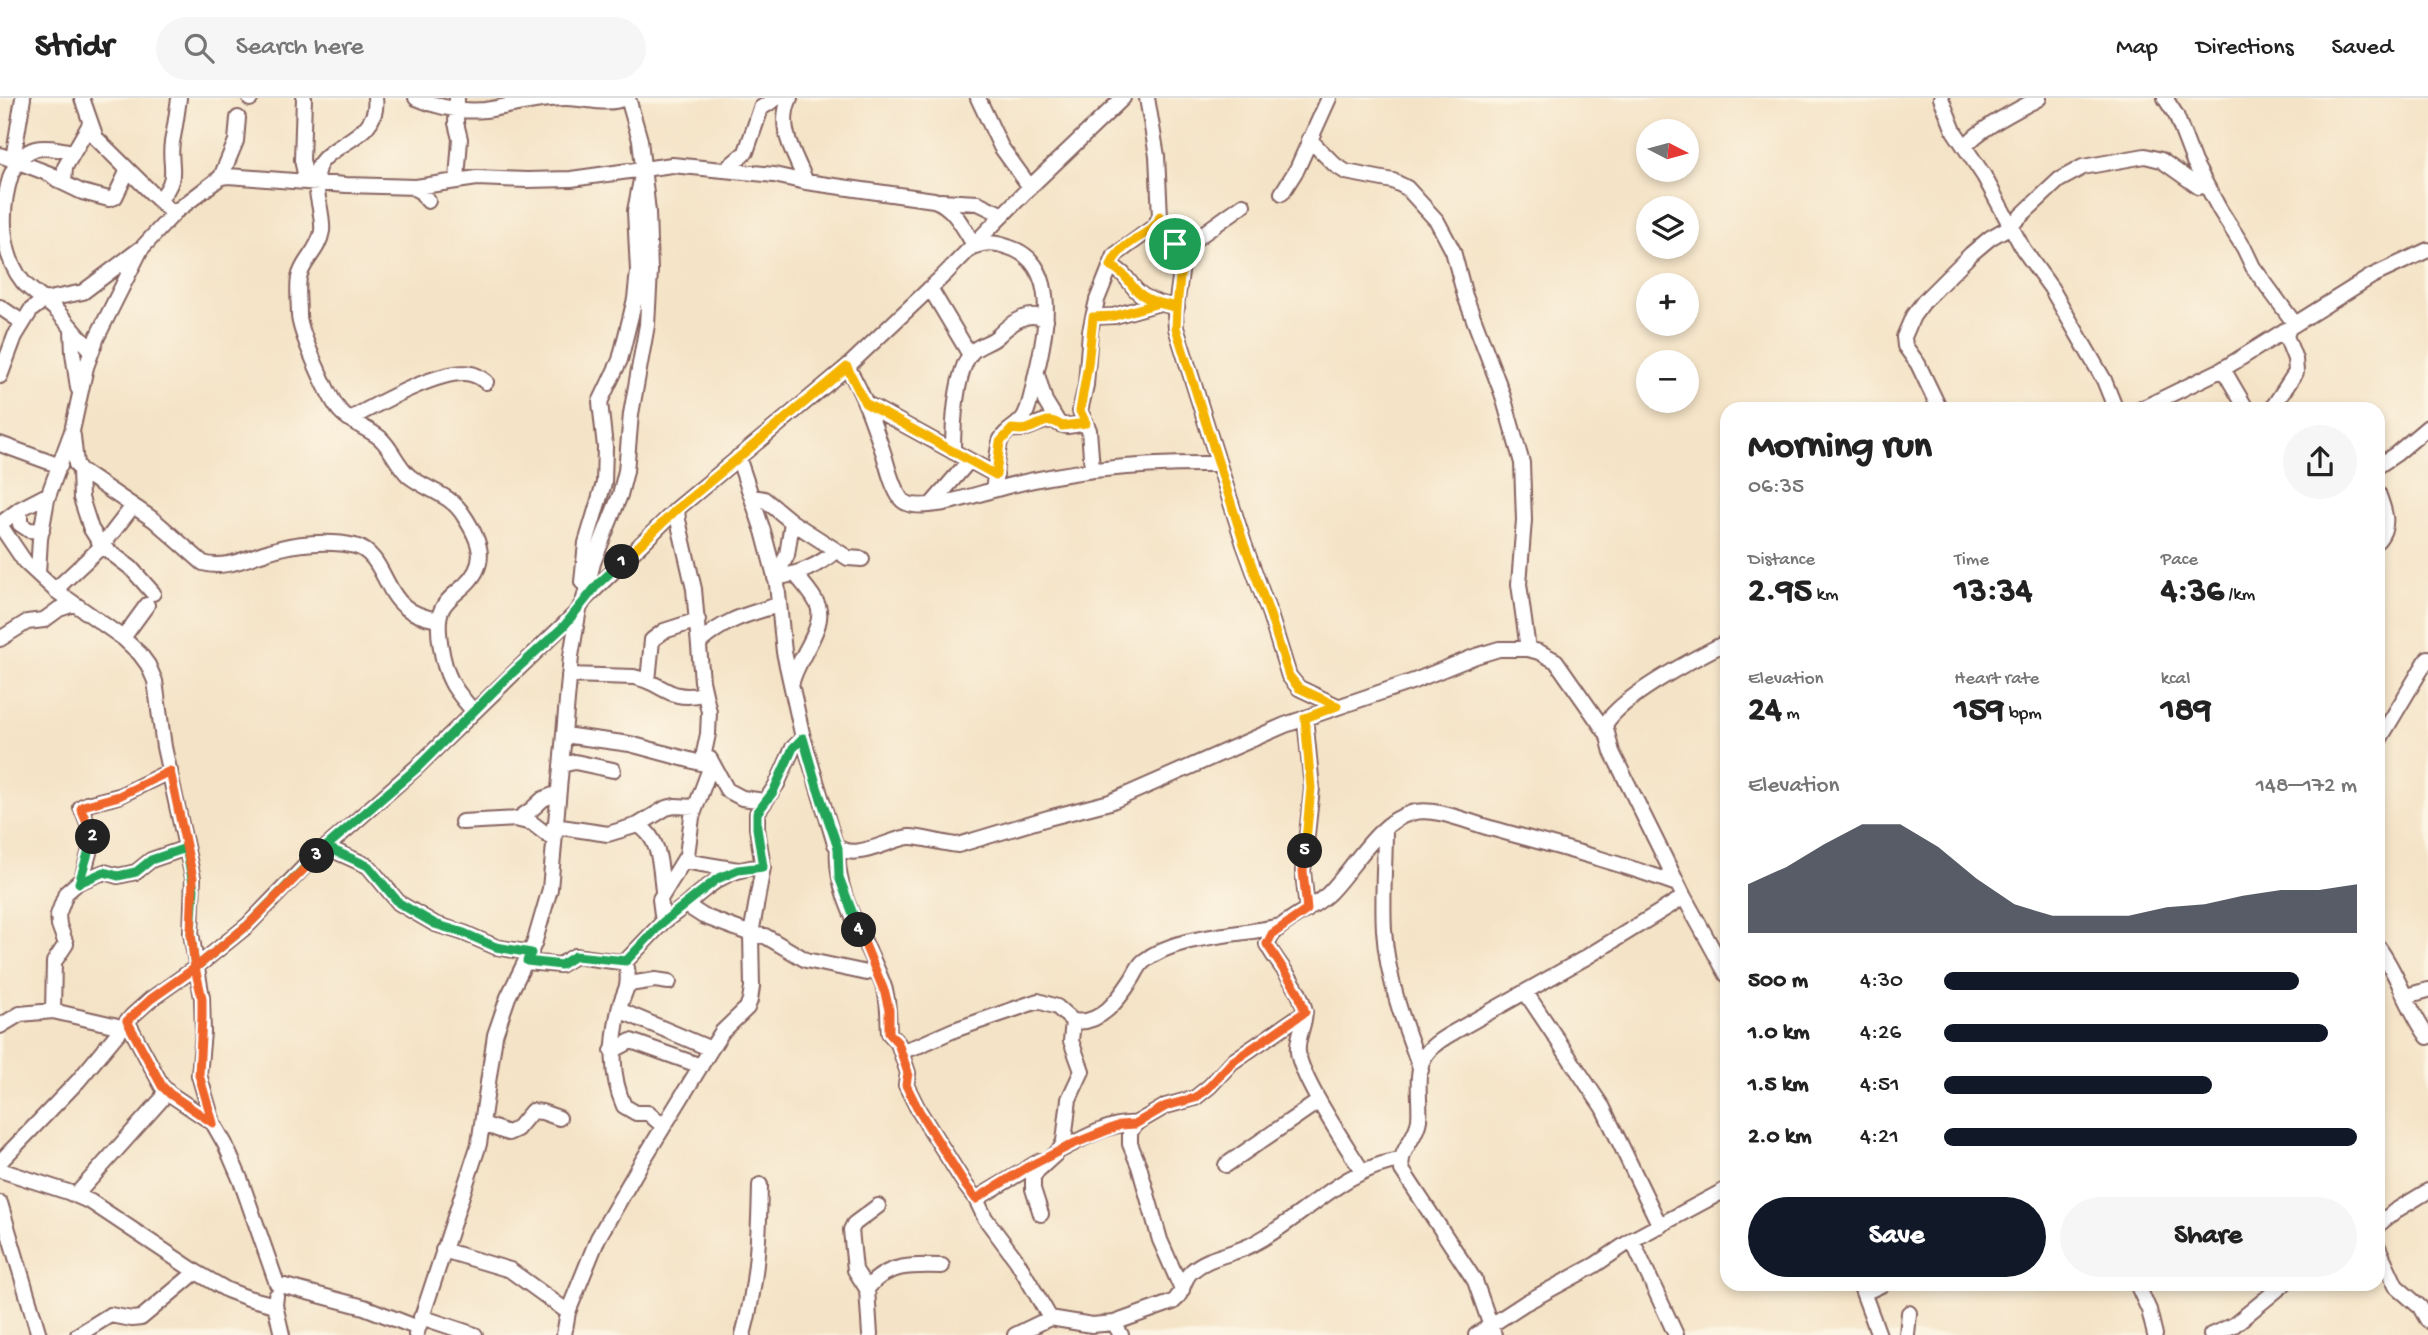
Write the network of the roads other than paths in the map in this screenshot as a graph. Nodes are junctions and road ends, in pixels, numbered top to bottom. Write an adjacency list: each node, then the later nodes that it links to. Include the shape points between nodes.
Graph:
1 (23, 98): 24 (street)
2 (82, 98): 20 (street)
3 (179, 98): 37 (street, via 172,178)
4 (304, 98): 30 (street, via 302,160)
5 (375, 98): 30 (street, via 372,120 323,160)
6 (565, 98): 7 (street, via 615,102); 18 (street, via 482,110)
7 (627, 98): 25 (street)
8 (775, 98): 26 (street, via 761,108 743,158)
9 (790, 98): 31 (street, via 785,112 787,139)
10 (978, 98): 34 (street, via 1001,147)
11 (1123, 98): 34 (street)
12 (1147, 98): 43 (street, via 1157,156)
13 (1329, 98): 21 (street)
14 (1941, 98): 22 (street)
15 (2039, 98): 22 (street, via 1972,137)
16 (2165, 98): 58 (street, via 2220,210)
17 (424, 100): 18 (street)
18 (457, 103): 29 (street)
19 (238, 118): 28 (street, via 236,141)
20 (90, 124): 23 (street); 27 (street, via 96,138)
21 (1309, 139): 36 (street); 118 (street, via 1346,172 1407,188 1437,221 1453,251 1521,463 1520,584)
22 (1965, 147): 44 (street)
23 (73, 152): 24 (street, via 38,148); 32 (street, via 65,167)
24 (10, 158): 32 (street); 51 (street, via 1,210 3,235 18,275)
25 (644, 168): 26 (street, via 672,164); 29 (street, via 554,180); 110 (street, via 650,271 647,325 626,471); 110 (street, via 635,211 635,299 621,360 600,402 605,472 586,543)
26 (726, 169): 31 (street)
27 (128, 170): 32 (street, via 112,199); 37 (street)
28 (221, 177): 30 (street); 41 (street)
29 (457, 180): 33 (street)
30 (312, 182): 33 (street); 75 (street, via 322,233 299,278 299,326 332,402)
31 (806, 182): 38 (street)
32 (64, 183)
33 (412, 187): 39 (street)
34 (1030, 187): 42 (street)
35 (2199, 187): 44 (street, via 2161,160 2136,156 2082,167 2059,180)
36 (1282, 193)
37 (159, 200): 41 (street)
38 (934, 200): 42 (street, via 978,204); 46 (street, via 954,214)
39 (428, 201)
40 (1243, 205): 45 (street, via 1190,243)
41 (173, 214): 47 (street)
42 (1003, 215): 46 (street)
43 (1160, 216): 45 (street); 49 (street, via 1155,226 1115,255)
44 (2009, 227): 69 (street, via 1951,272 1907,329 1905,346); 70 (street, via 2056,297)
45 (1175, 244): 54 (street, via 1182,258)
46 (972, 246): 50 (street); 56 (street, via 988,242 1024,255 1044,286)
47 (141, 249): 51 (street, via 83,292); 61 (street)
48 (2428, 250): 58 (street, via 2372,276)
49 (1111, 266): 52 (street, via 1141,294); 55 (street)
50 (930, 288): 62 (street); 63 (street)
51 (44, 300): 57 (street); 59 (street)
52 (1159, 303): 54 (street); 55 (street)
53 (0, 307): 57 (street)
54 (1177, 307): 87 (street, via 1176,328)
55 (1093, 317): 77 (street, via 1080,411)
56 (1046, 320): 62 (street, via 1020,318); 65 (street)
57 (22, 322): 60 (street)
58 (2292, 326): 64 (street); 73 (street, via 2285,334 2296,372)
59 (72, 330): 61 (street); 68 (street)
60 (5, 346): 66 (street)
61 (92, 351): 68 (street)
62 (970, 355): 82 (street, via 954,410)
63 (847, 367): 74 (street); 84 (street)
64 (2223, 369): 71 (street); 72 (street)
65 (1037, 373): 76 (street); 79 (street, via 1026,413)
66 (0, 376)
67 (486, 382): 75 (street, via 462,373 414,385)
68 (80, 397): 80 (street)
69 (1936, 402)
70 (2113, 402)
71 (2155, 402)
72 (2242, 402)
73 (2276, 402)
74 (865, 403): 82 (street); 95 (street, via 902,500 910,505)
75 (350, 419): 112 (street, via 382,440 411,477 451,500 478,542 477,572 443,607)
76 (1057, 421): 77 (street, via 1062,426); 79 (street)
77 (1086, 423): 89 (street)
78 (2428, 427): 85 (street)
79 (1012, 429): 91 (street, via 1000,442)
80 (72, 431): 83 (street); 88 (street)
81 (0, 444): 88 (street)
82 (953, 452): 86 (street)
83 (75, 454): 88 (street); 90 (street)
84 (737, 457): 94 (street); 98 (street)
85 (2385, 459)
86 (969, 461): 91 (street); 95 (street)
87 (1219, 464): 89 (street); 124 (street, via 1289,676 1299,688)
88 (59, 468): 93 (street)
89 (1092, 469): 92 (street)
90 (80, 470): 96 (street); 102 (street, via 85,514)
91 (996, 475): 92 (street)
92 (993, 490): 95 (street)
93 (49, 494): 97 (street); 101 (street)
94 (751, 497): 99 (street, via 764,499); 107 (street)
95 (931, 505)
96 (133, 506): 102 (street); 112 (street, via 211,566 299,546 338,543 362,548 379,565 403,606)
97 (20, 509): 100 (street); 101 (street, via 20,524)
98 (677, 509): 110 (street); 113 (street)
99 (792, 522): 103 (street); 107 (street, via 786,555)
100 (0, 525): 105 (street)
101 (38, 535): 105 (street)
102 (102, 545): 108 (street); 115 (street, via 131,568 150,599)
103 (836, 551): 104 (street, via 851,560); 106 (street)
104 (862, 559)
105 (38, 573): 108 (street)
106 (796, 575): 107 (street); 122 (street, via 817,602 820,616 795,668)
107 (775, 578): 111 (street)
108 (55, 590): 109 (street)
109 (74, 604): 114 (street, via 44,620 27,622); 115 (street)
110 (582, 605): 120 (street); 125 (street)
111 (778, 605): 116 (street, via 728,621); 122 (street)
112 (439, 620): 125 (street, via 451,682)
113 (698, 620): 116 (street); 121 (street, via 652,640)
114 (1, 638)
115 (123, 638): 134 (street, via 140,654 155,681)
116 (700, 642): 123 (street)
117 (1720, 646): 128 (street, via 1625,703 1608,719)
118 (1528, 649): 124 (street, via 1499,649); 128 (street, via 1556,661)
119 (2428, 658): 127 (street)
120 (569, 675): 121 (street); 129 (street)
121 (648, 681): 123 (street, via 681,697)
122 (792, 686): 130 (street)
123 (704, 694): 131 (street, via 709,721)
124 (1337, 706): 126 (street)
125 (473, 711): 145 (street, via 417,768)
126 (1305, 718): 144 (street, via 1097,807 958,845 913,836 855,852); 153 (street, via 1311,788 1303,871)
127 (2385, 729)
128 (1605, 731): 151 (street)
129 (564, 735): 131 (street); 132 (street)
130 (803, 738): 137 (street); 144 (street)
131 (706, 759): 136 (street, via 708,779); 137 (street, via 714,763 727,790 742,797 746,805)
132 (561, 765): 133 (street, via 575,762); 135 (street)
133 (613, 770)
134 (170, 771): 143 (street); 149 (street, via 119,796 81,807 93,837)
135 (558, 793): 138 (street); 142 (street)
136 (695, 807): 140 (street, via 666,808); 146 (street)
137 (761, 807): 147 (street, via 757,828)
138 (515, 819): 139 (street); 142 (street)
139 (462, 822)
140 (638, 825): 142 (street, via 608,834); 150 (street, via 656,846)
141 (1385, 828): 151 (street, via 1411,813 1435,813 1577,851); 153 (street, via 1328,894); 181 (street, via 1386,949 1397,1003)
142 (554, 833): 157 (street, via 551,882)
143 (186, 848): 149 (street, via 151,860 136,872 118,876 104,872); 160 (street, via 194,889 191,933)
144 (838, 848): 177 (street, via 839,877 885,993 889,1033)
145 (321, 851): 157 (street, via 333,850 368,866 399,903 435,924); 160 (street, via 248,925)
146 (684, 861): 148 (street); 150 (street)
147 (763, 867): 148 (street); 156 (street)
148 (738, 870): 152 (street, via 717,879)
149 (79, 883): 171 (street, via 66,893 58,915 66,944 54,962)
150 (663, 891): 154 (street, via 659,902)
151 (1681, 891): 159 (street); 168 (street)
152 (686, 905): 154 (street); 156 (street)
153 (1307, 910): 155 (street)
154 (663, 922): 157 (street, via 626,961 575,956 561,965)
155 (1282, 926): 172 (street, via 1267,944 1298,992); 173 (street, via 1217,935 1159,953 1140,965 1107,1011 1087,1021)
156 (751, 934): 163 (street, via 765,936 806,960); 178 (street, via 750,1000)
157 (529, 957): 186 (street, via 495,1035)
158 (2385, 958): 162 (street)
159 (1720, 962)
160 (195, 968): 174 (street); 185 (street, via 202,998 199,1075)
161 (626, 968): 166 (street)
162 (2392, 968): 164 (street); 169 (street)
163 (867, 972)
164 (2385, 972)
165 (669, 982): 166 (street, via 655,979)
166 (629, 984): 170 (street)
167 (2428, 990): 169 (street)
168 (1526, 993): 181 (street, via 1439,1041 1424,1057); 204 (street, via 1603,1108)
169 (2406, 996): 176 (street)
170 (619, 1010): 178 (street); 179 (street)
171 (53, 1011): 174 (street); 175 (street, via 20,1014)
172 (1305, 1012): 183 (street, via 1298,1054); 187 (street, via 1232,1062 1195,1098 1166,1106)
173 (1073, 1021): 177 (street, via 1057,1007 1038,1001 920,1045); 189 (street, via 1071,1041 1082,1071 1069,1099)
174 (125, 1024): 182 (street); 191 (street)
175 (0, 1026)
176 (2428, 1037)
177 (900, 1048): 199 (street, via 908,1073 906,1085 919,1111 966,1186)
178 (711, 1049): 180 (street)
179 (612, 1051): 180 (street, via 631,1041); 188 (street, via 624,1106 648,1113)
180 (701, 1066): 188 (street)
181 (1421, 1070): 190 (street, via 1419,1124)
182 (166, 1090): 185 (street); 198 (street)
183 (1319, 1101): 192 (street); 194 (street)
184 (559, 1118): 186 (street, via 532,1111 508,1133)
185 (213, 1123): 210 (street, via 241,1181)
186 (483, 1124): 206 (street)
187 (1135, 1124): 189 (street, via 1104,1130); 212 (street, via 1130,1143 1160,1240)
188 (663, 1126): 217 (street, via 598,1238)
189 (1060, 1150): 199 (street); 202 (street, via 1033,1177)
190 (1401, 1160): 194 (street); 223 (street, via 1408,1182 1475,1281)
191 (0, 1162)
192 (1226, 1165)
193 (0, 1170): 198 (street)
194 (1362, 1171): 212 (street, via 1251,1246 1191,1271)
195 (760, 1185): 229 (street, via 757,1268)
196 (2428, 1191): 203 (street)
197 (1720, 1193): 204 (street)
198 (76, 1195): 209 (street)
199 (983, 1196): 219 (street, via 985,1218)
200 (0, 1203): 225 (street)
201 (878, 1206): 211 (street, via 851,1230 855,1270)
202 (1041, 1214)
203 (2385, 1219)
204 (1660, 1226): 205 (street)
205 (1632, 1240): 223 (street); 233 (street)
206 (443, 1250): 217 (street, via 510,1270); 221 (street)
207 (2385, 1262): 220 (street, via 2396,1286 2420,1307)
208 (942, 1266): 211 (street, via 902,1268 876,1277)
209 (196, 1272): 216 (street, via 227,1290); 226 (street, via 141,1318 110,1315)
210 (277, 1284): 216 (street); 221 (street)
211 (867, 1289): 230 (street)
212 (1182, 1290): 222 (street, via 1173,1303)
213 (1863, 1291): 234 (street)
214 (2140, 1291): 236 (street)
215 (2276, 1291): 237 (street, via 2241,1321)
216 (275, 1305): 224 (street)
217 (568, 1312): 228 (street)
218 (1909, 1313): 235 (street)
219 (1050, 1318): 222 (street); 231 (street)
220 (2428, 1321)
221 (418, 1327): 227 (street)
222 (1117, 1329)
223 (1492, 1331): 232 (street)
224 (278, 1333)
225 (39, 1335)
226 (78, 1335)
227 (475, 1335)
228 (564, 1335)
229 (743, 1335)
230 (870, 1335)
231 (1015, 1335)
232 (1476, 1335)
233 (1676, 1335)
234 (1879, 1335)
235 (1907, 1335)
236 (2155, 1335)
237 (2211, 1335)

